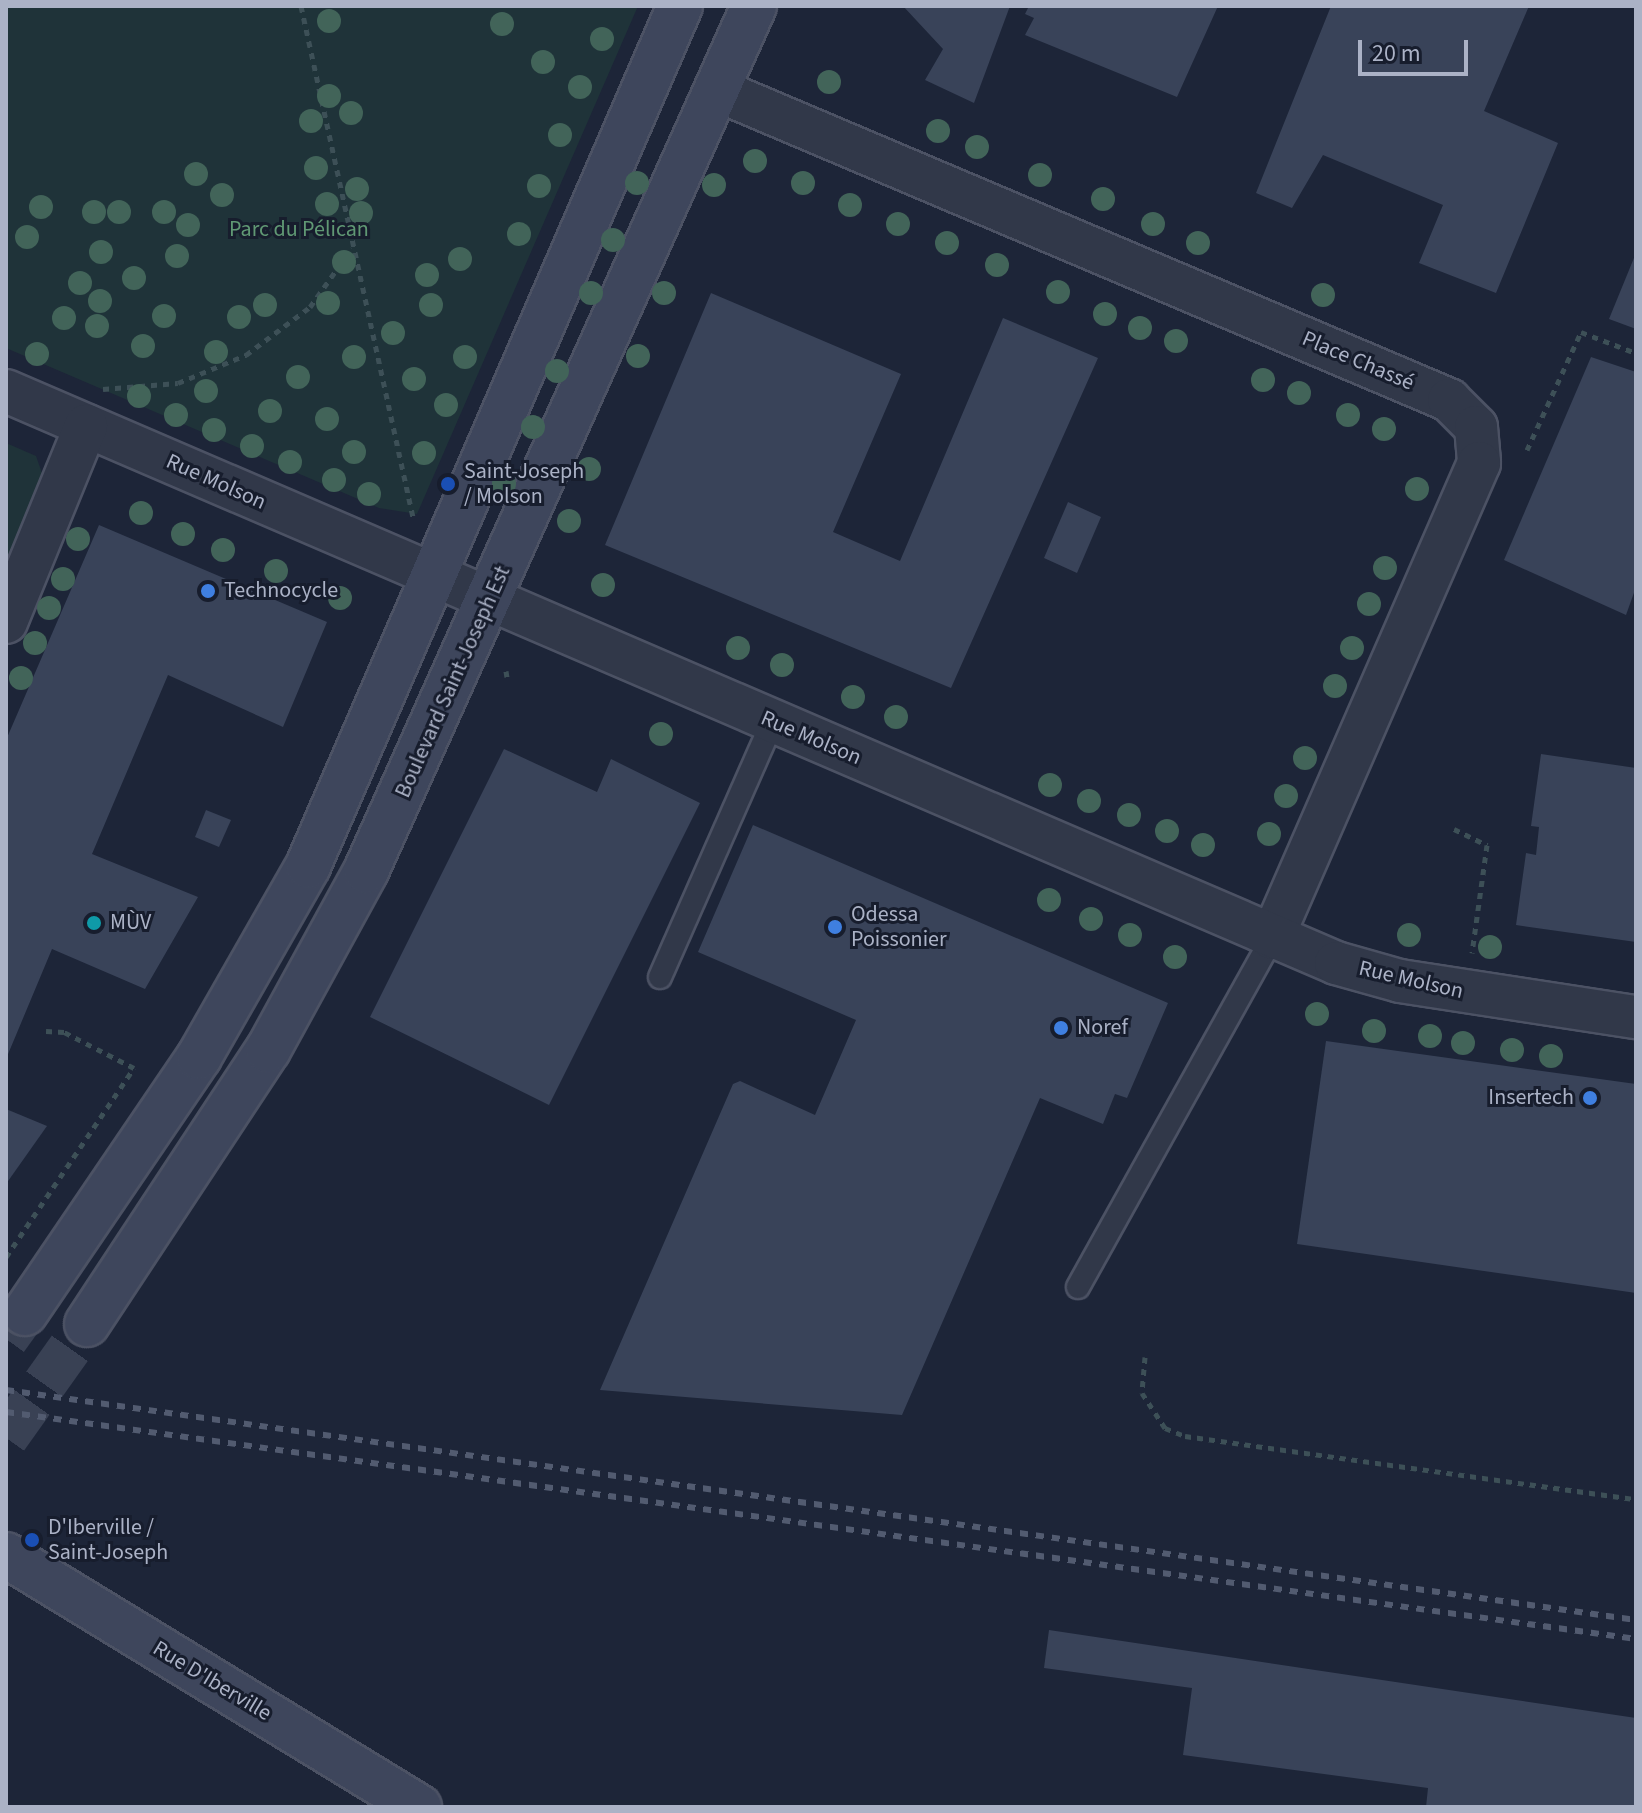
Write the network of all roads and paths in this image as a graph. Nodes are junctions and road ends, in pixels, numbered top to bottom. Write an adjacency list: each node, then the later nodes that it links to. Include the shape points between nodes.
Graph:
1 (301, 6): 5 (path)
2 (680, 6): 11 (main road)
3 (754, 6): 4 (main road, Boulevard Saint-Joseph Est)
4 (720, 91): 12 (main road, Boulevard Saint-Joseph Est); 16 (street, Place Chassé, via 1449,400 1476,427 1479,463)
5 (352, 248): 8 (path, via 310,307 246,355 178,383); 10 (path)
6 (1636, 353): 9 (path, via 1581,332)
7 (6, 391): 8 (street, Rue Molson)
8 (88, 407): 11 (street, Rue Molson); 13 (street)
9 (1527, 450)
10 (414, 520)
11 (435, 578): 12 (street, Rue Molson); 23 (main road, via 308,866 199,1057)
12 (490, 599): 14 (street, Rue Molson); 24 (main road, Boulevard Saint-Joseph Est, via 366,871 268,1050)
13 (6, 622)
14 (773, 721): 16 (street, Rue Molson); 18 (lane)
15 (1454, 829): 17 (path, via 1487,845)
16 (1272, 938): 19 (street, Rue Molson, via 1400,981); 22 (lane)
17 (1472, 953)
18 (660, 977)
19 (1636, 1017)
20 (46, 1031): 21 (path, via 64,1032 134,1068)
21 (6, 1257)
22 (1078, 1287)
23 (25, 1313)
24 (87, 1324)
25 (1145, 1357): 26 (path, via 1142,1393 1165,1428 1185,1436)
26 (1636, 1499)
27 (6, 1555): 28 (main road, Rue D'Iberville)
28 (419, 1807)

